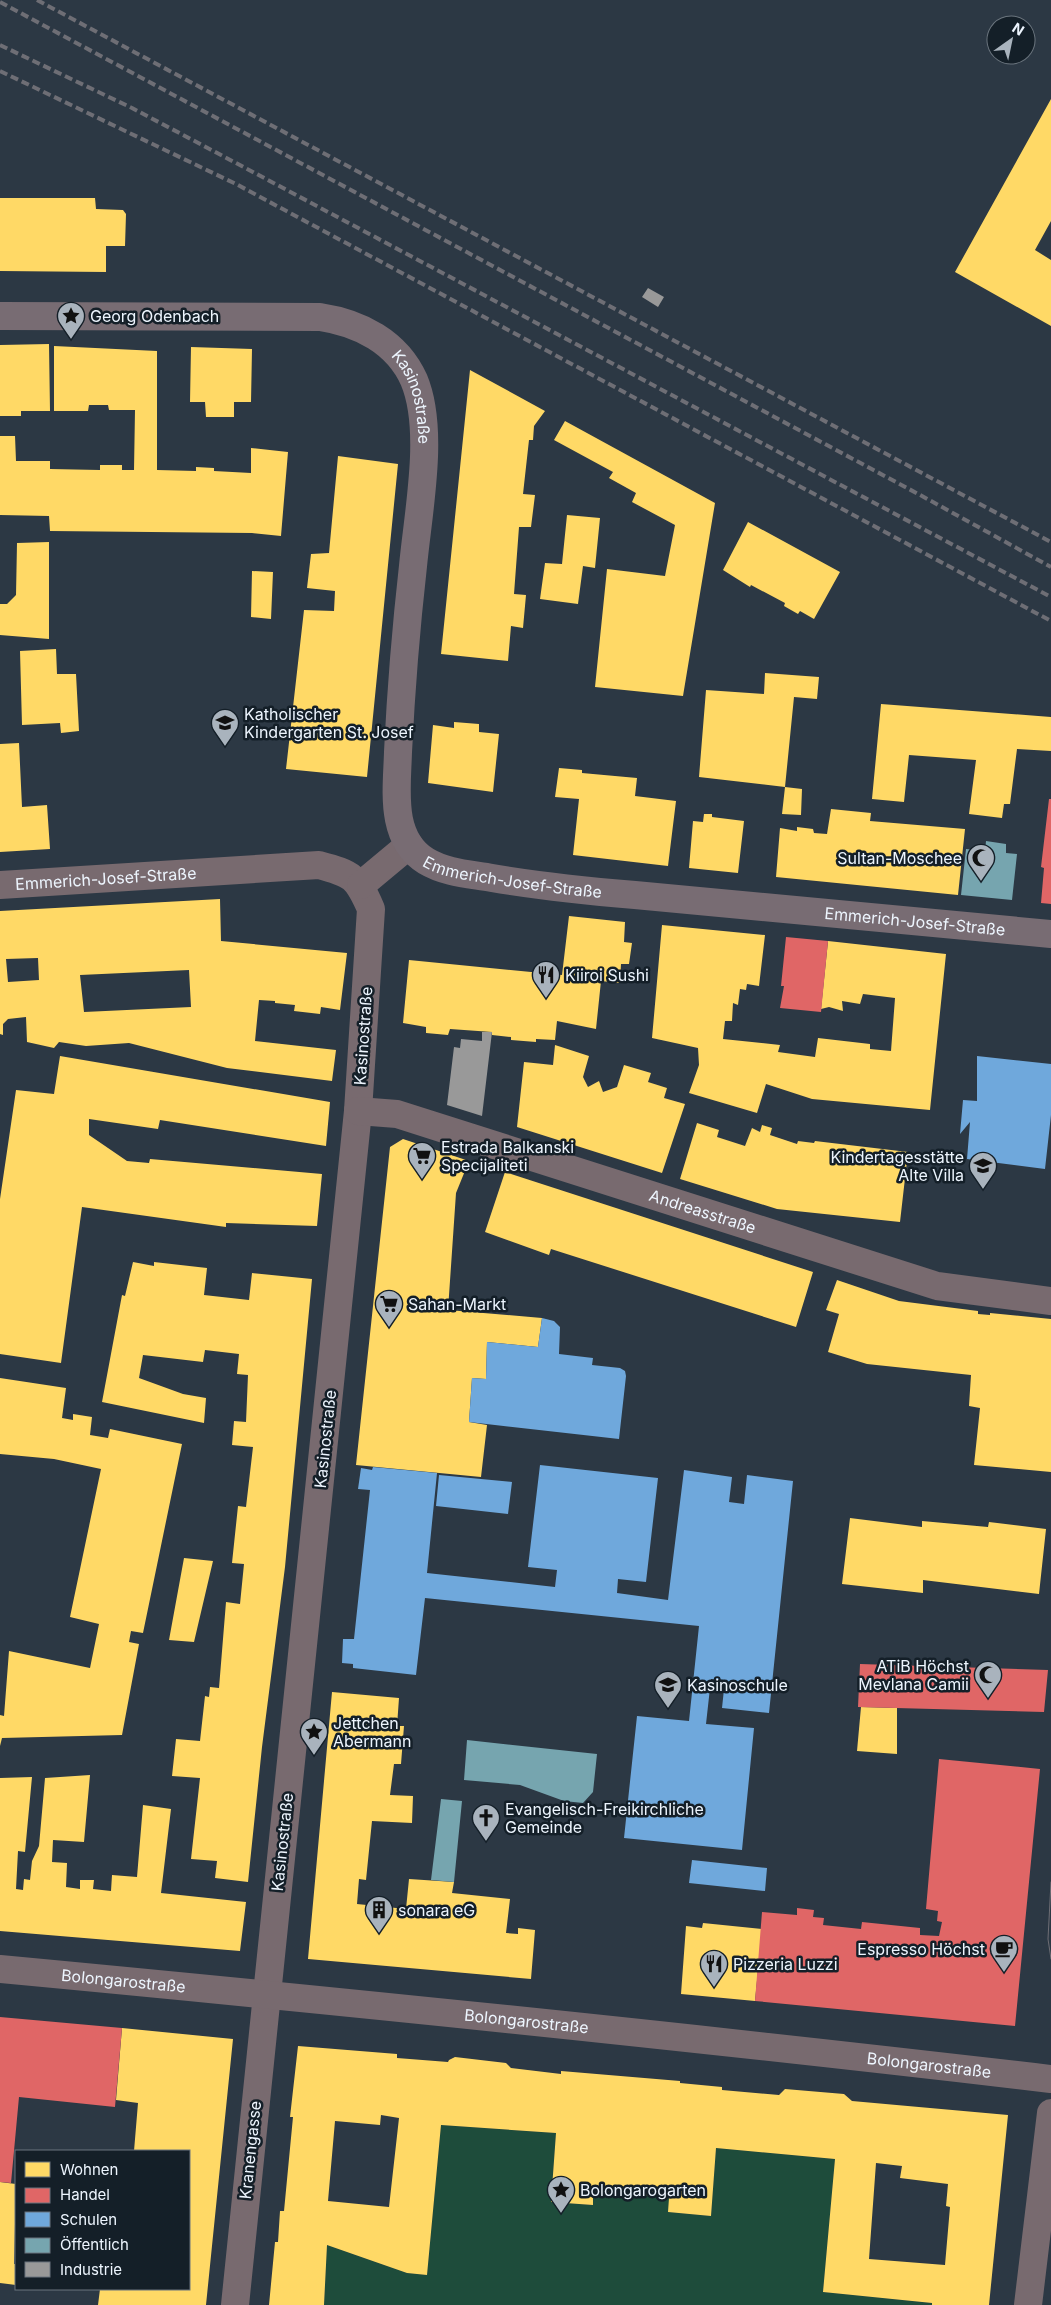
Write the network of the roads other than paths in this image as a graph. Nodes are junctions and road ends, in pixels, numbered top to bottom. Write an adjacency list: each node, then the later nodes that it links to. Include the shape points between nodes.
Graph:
1 (0, 316): 2 (main road, Kasinostraße, via 320,317 363,328 396,352 420,398 424,448 400,712 396,800 400,825)
2 (409, 845): 4 (street, Emmerich-Josef-Straße); 5 (main road, Emmerich-Josef-Straße, via 424,859 445,870 544,886)
3 (0, 885): 4 (street, Emmerich-Josef-Straße, via 319,865 344,872)
4 (361, 885): 6 (street, Kasinostraße, via 371,909)
5 (1051, 934)
6 (358, 1111): 7 (street, Andreasstraße, via 397,1114 937,1286); 9 (street, Kasinostraße)
7 (1051, 1301)
8 (0, 1969): 9 (street, Bolongarostraße)
9 (266, 1994): 10 (street, Bolongarostraße, via 831,2052); 12 (street, Kranengasse)
10 (1051, 2079)
11 (1051, 2113): 13 (street)
12 (235, 2305)
13 (1028, 2305)

